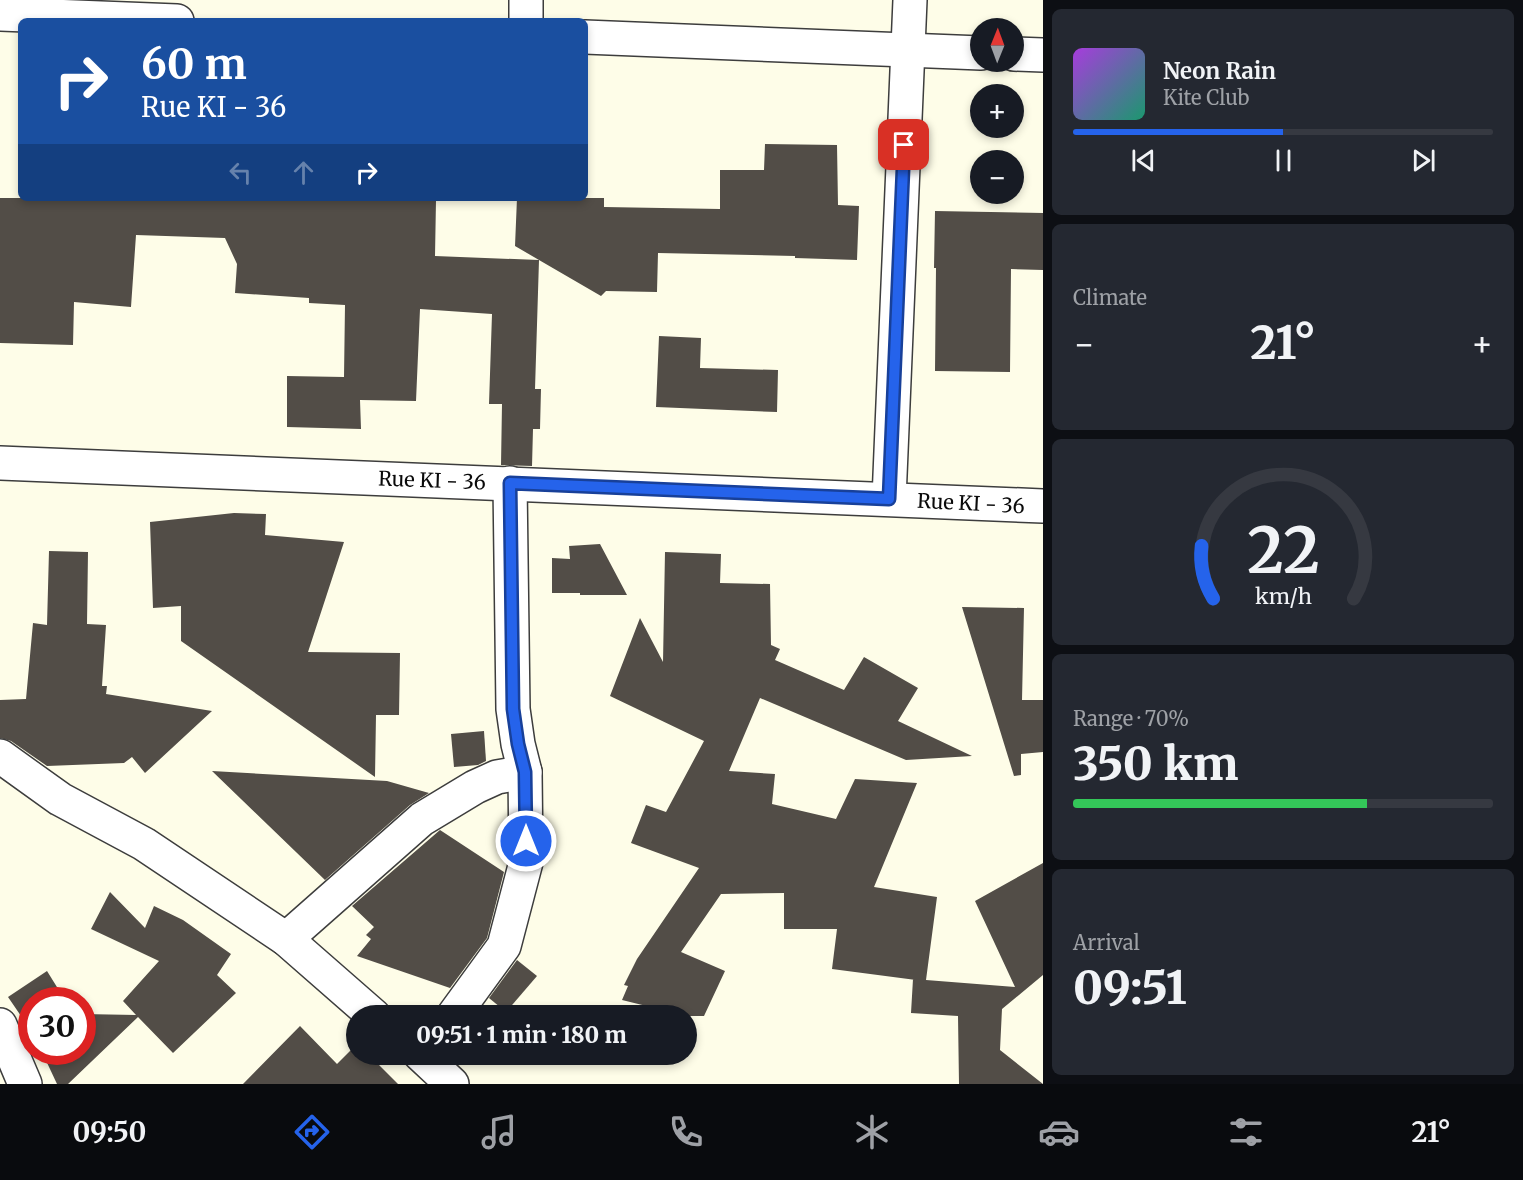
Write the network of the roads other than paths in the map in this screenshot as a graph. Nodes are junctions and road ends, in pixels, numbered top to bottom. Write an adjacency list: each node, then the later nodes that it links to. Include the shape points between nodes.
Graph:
1 (526, 0): 6 (street)
2 (910, 0): 8 (street)
3 (133, 10): 4 (street); 5 (street)
4 (0, 15)
5 (165, 18)
6 (526, 18)
7 (588, 37): 8 (street)
8 (908, 51): 9 (street); 14 (street)
9 (970, 53)
10 (1024, 55): 11 (street)
11 (1043, 56)
12 (0, 463): 13 (street, Rue KI - 36)
13 (510, 483): 14 (street, Rue KI - 36); 17 (street, via 513,709)
14 (889, 499): 15 (street, Rue KI - 36)
15 (1043, 506)
16 (0, 756): 18 (street, via 60,800 144,844)
17 (525, 772): 18 (street, via 497,777 475,787 422,819); 20 (street, via 526,862 504,946)
18 (286, 939): 19 (street)
19 (361, 1005)
20 (461, 1005)
21 (0, 1024): 23 (street)
22 (432, 1065): 24 (street)
23 (25, 1084)
24 (452, 1084)

